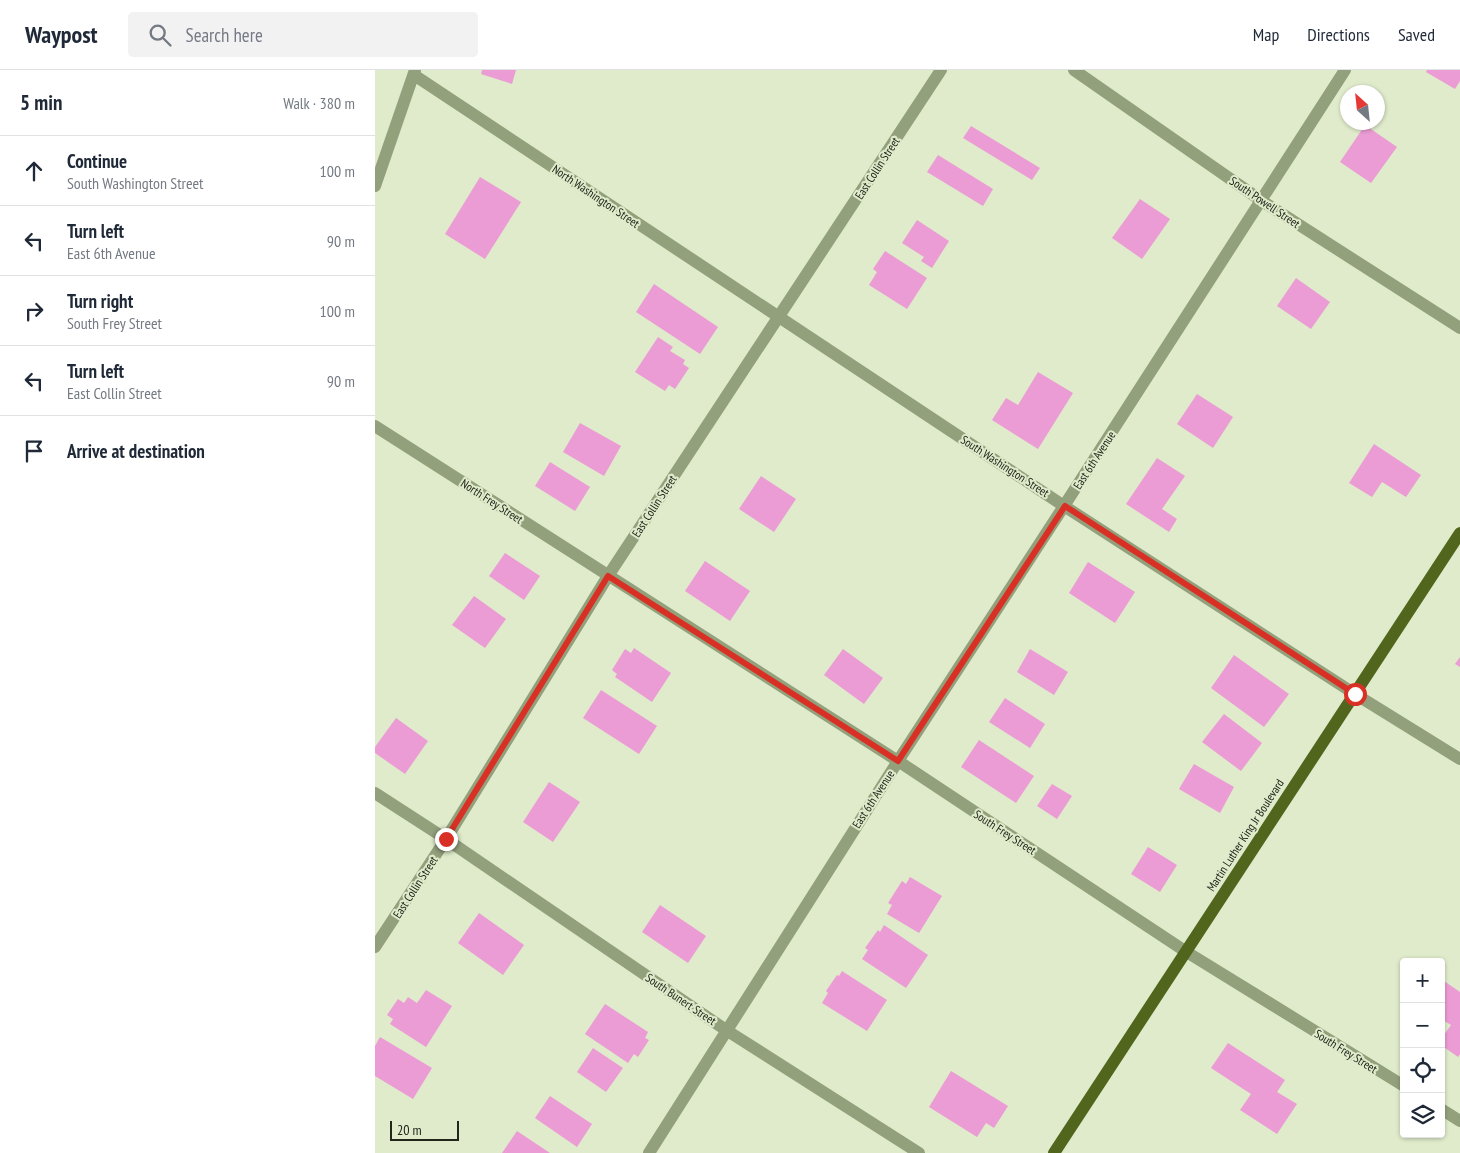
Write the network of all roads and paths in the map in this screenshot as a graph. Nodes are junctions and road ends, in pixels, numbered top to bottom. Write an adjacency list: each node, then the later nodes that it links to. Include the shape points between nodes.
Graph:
1 (941, 70): 7 (street, East Collin Street)
2 (1074, 70): 6 (street, South Powell Street)
3 (1345, 70): 6 (street, East 6th Avenue)
4 (414, 72): 5 (street); 7 (street, North Washington Street)
5 (375, 186)
6 (1262, 201): 8 (street, South Powell Street); 10 (street, East 6th Avenue)
7 (779, 317): 10 (street, South Washington Street); 12 (street, East Collin Street)
8 (1460, 328)
9 (375, 426): 12 (street, North Frey Street)
10 (1065, 506): 13 (street, South Washington Street); 15 (street, East 6th Avenue)
11 (1460, 533): 13 (main road, Martin Luther King Jr Boulevard)
12 (608, 576): 15 (street, South Frey Street); 17 (street, East Collin Street)
13 (1355, 694): 14 (street, South Washington Street); 19 (main road, Martin Luther King Jr Boulevard)
14 (1460, 758)
15 (898, 761): 19 (street, South Frey Street); 20 (street, East 6th Avenue)
16 (375, 793): 17 (street, South Bunert Street)
17 (446, 839): 18 (street, East Collin Street); 20 (street, South Bunert Street)
18 (375, 947)
19 (1185, 951): 21 (street, South Frey Street); 26 (main road, Martin Luther King Jr Boulevard)
20 (726, 1030): 24 (street, East 6th Avenue); 25 (street, South Bunert Street)
21 (1400, 1084)
22 (1445, 1112): 23 (street)
23 (1460, 1121)
24 (649, 1153)
25 (919, 1153)
26 (1053, 1153)

